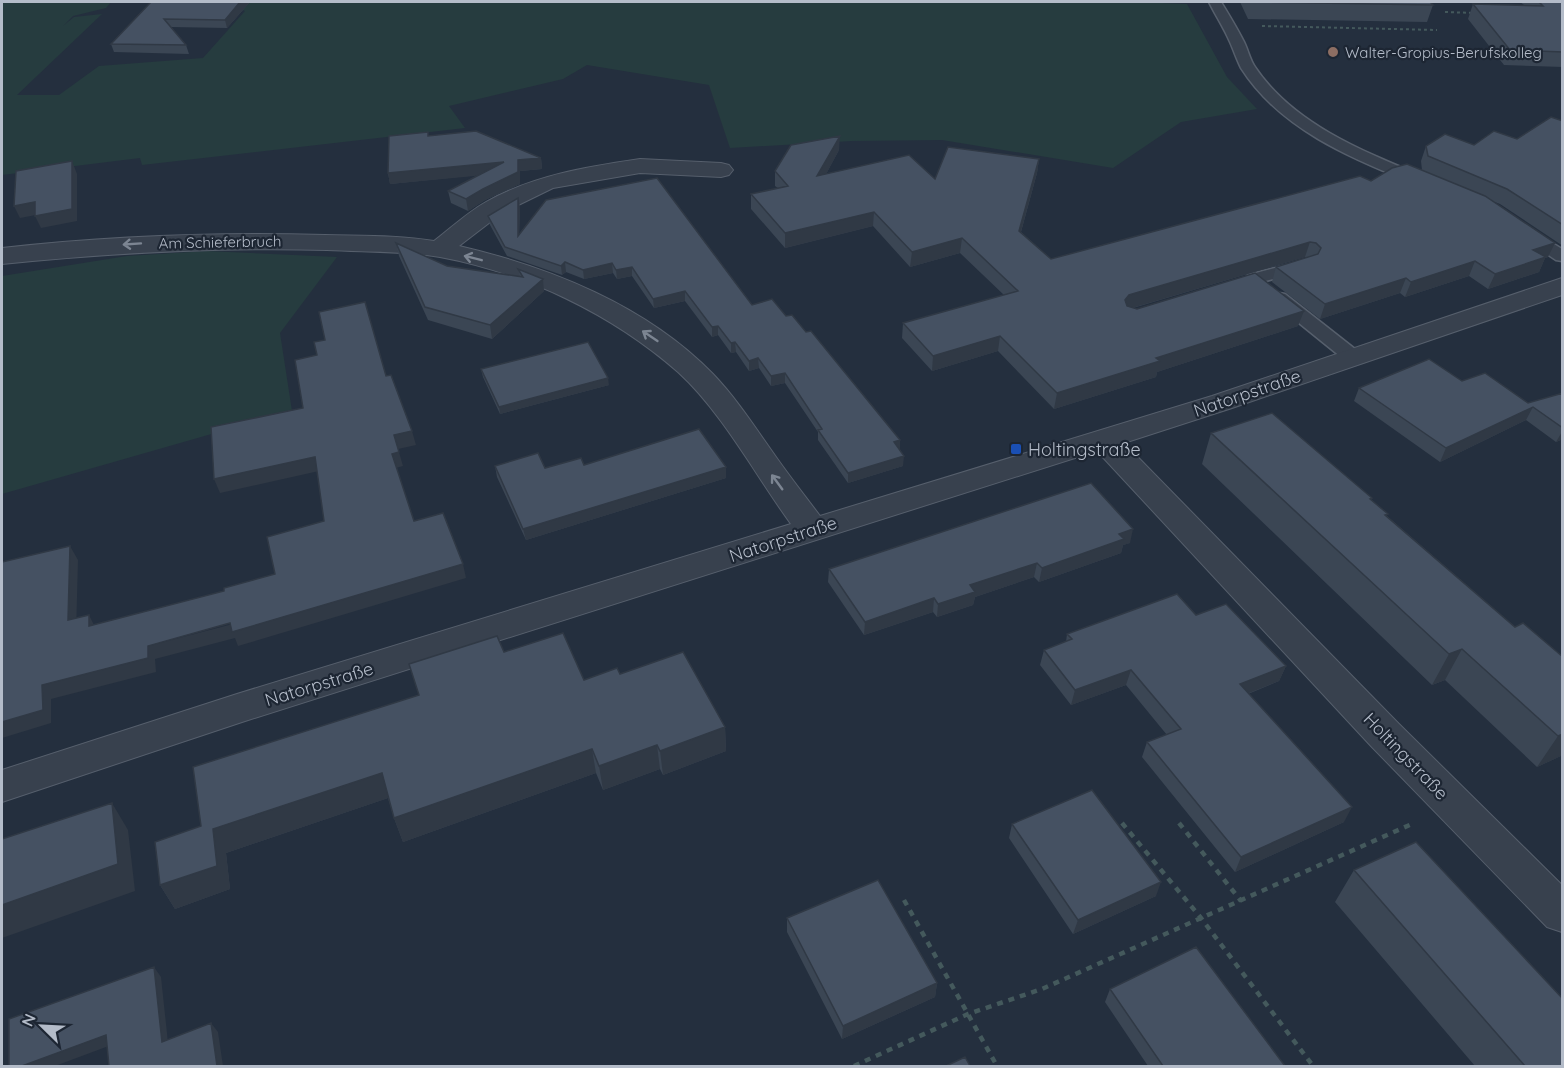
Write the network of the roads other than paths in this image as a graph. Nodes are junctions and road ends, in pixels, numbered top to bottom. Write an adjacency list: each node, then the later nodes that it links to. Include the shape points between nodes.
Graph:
1 (1215, 2): 3 (lane, via 1248,67 1286,108 1353,150)
2 (721, 170): 5 (street, via 640,166 546,183 493,208)
3 (1429, 184)
4 (1515, 225): 7 (lane)
5 (439, 250): 6 (street, Am Schieferbruch, one-way to 6, via 264,240 168,242); 14 (street, Am Schieferbruch, one-way to 5, via 728,409 668,348 628,321 568,290 485,261)
6 (2, 256)
7 (1563, 256)
8 (1305, 264): 9 (lane)
9 (1254, 279): 10 (lane); 12 (lane)
10 (1232, 286)
11 (1563, 286): 12 (street, Natorpstraße)
12 (1353, 357): 13 (street, Natorpstraße)
13 (1104, 440): 14 (street, Natorpstraße); 16 (street, Holtingstraße, via 1451,802)
14 (813, 529): 15 (street, Natorpstraße)
15 (2, 786)
16 (1563, 913)

